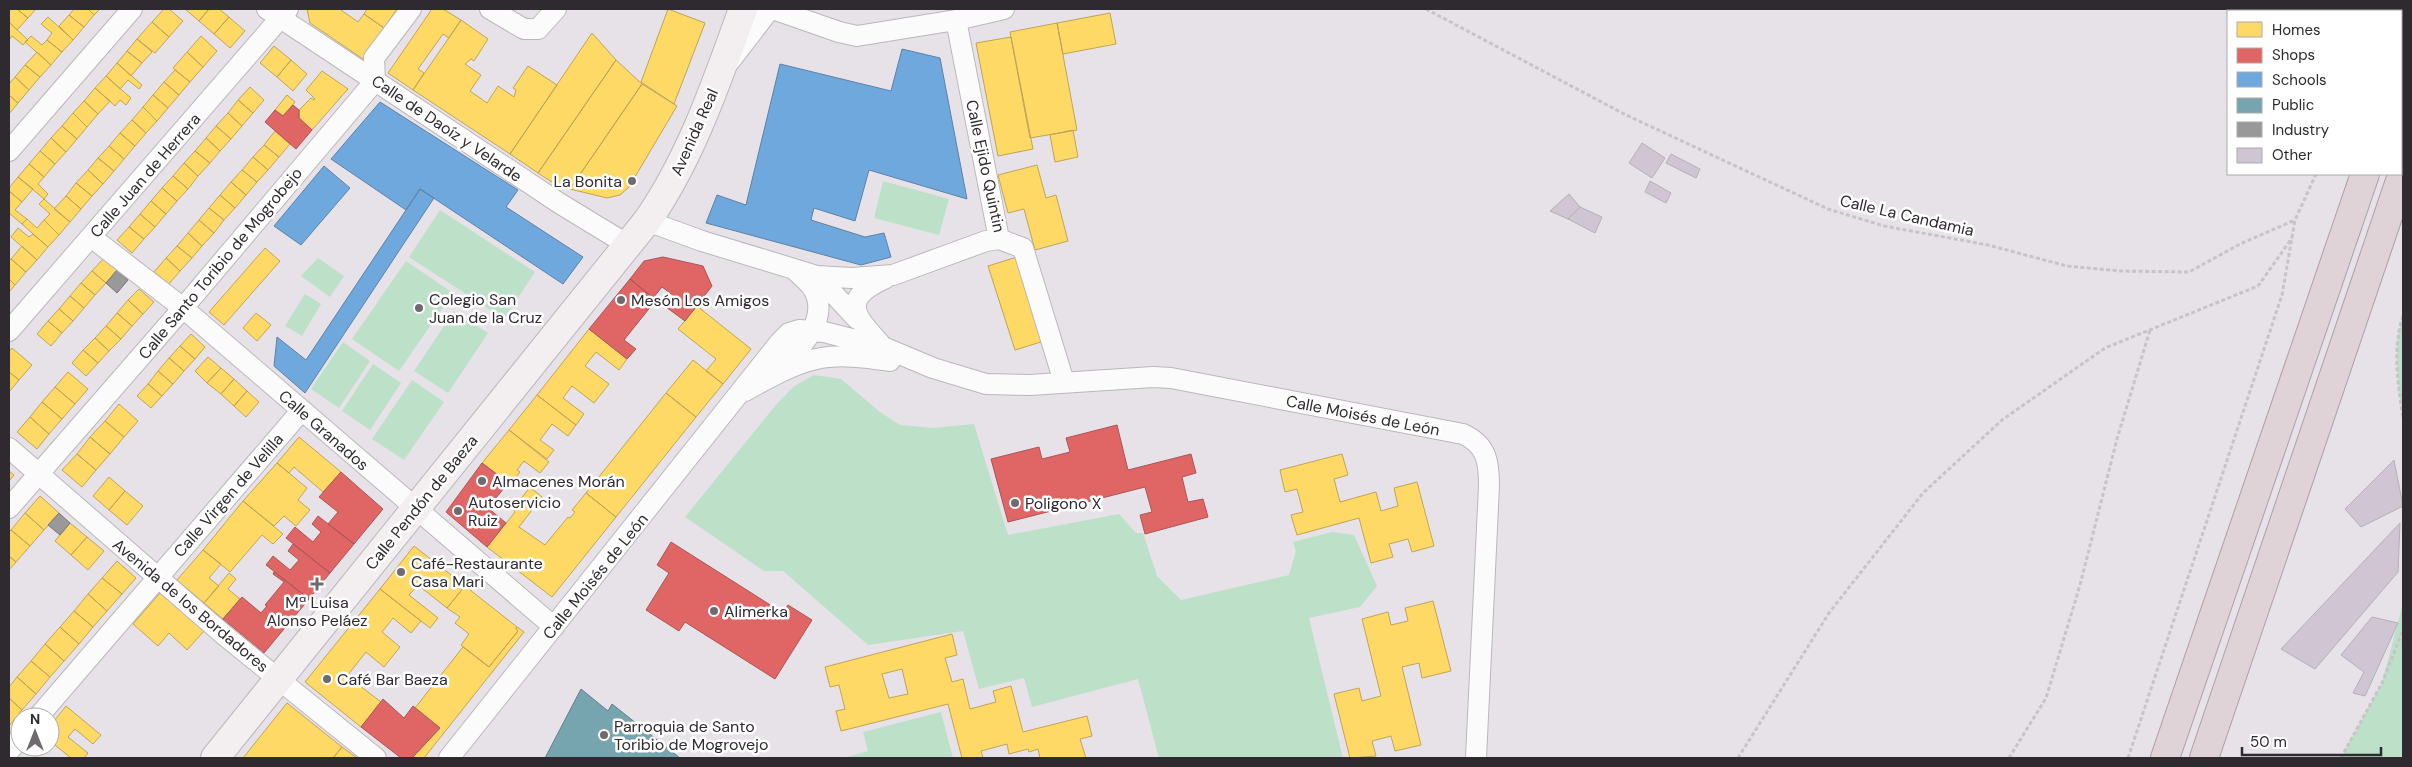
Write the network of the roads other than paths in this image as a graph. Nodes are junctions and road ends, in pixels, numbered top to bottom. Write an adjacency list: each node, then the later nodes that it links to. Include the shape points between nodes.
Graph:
1 (132, 9): 13 (street)
2 (411, 9): 12 (street, via 374,58)
3 (490, 9): 4 (street, via 524,29 538,29)
4 (556, 9)
5 (743, 9): 11 (main road, Avenida Real)
6 (771, 9): 9 (street); 11 (street)
7 (1004, 9): 10 (street)
8 (279, 12): 12 (street, Calle de Daoíz y Velarde); 17 (street, Calle Juan de Herrera)
9 (816, 17): 10 (street, via 857,36)
10 (956, 20): 18 (street, Calle Ejido Quintin)
11 (720, 74): 16 (main road, Avenida Real, via 665,195)
12 (375, 81): 19 (street, Calle de Daoíz y Velarde, via 559,204); 23 (street, Calle Santo Toribio de Mogrobejo)
13 (9, 151)
14 (2365, 175): 45 (highway)
15 (2402, 175): 46 (highway)
16 (646, 221): 19 (main road, Avenida Real); 20 (street, via 702,242)
17 (91, 238): 23 (street, Calle Granados); 26 (street, Calle Juan de Herrera)
18 (1000, 239): 21 (street); 30 (street, Calle Ejido Quintin, via 1023,248)
19 (628, 246): 36 (main road, Calle Pendón de Baeza)
20 (792, 268): 22 (street); 25 (street, Calle Moisés de León, via 812,286 817,298)
21 (893, 275): 22 (street); 24 (street, via 866,287 859,295)
22 (817, 276): 24 (street, Calle Moisés de León)
23 (183, 308): 32 (street, Calle Granados); 34 (street, Calle Santo Toribio de Mogrobejo)
24 (857, 319): 27 (street, Calle Moisés de León)
25 (813, 330): 27 (street, Calle Moisés de León); 29 (street, Calle Moisés de León); 31 (street, Calle Moisés de León, via 789,333)
26 (9, 331)
27 (883, 347): 28 (street, Calle Moisés de León)
28 (933, 368): 29 (street, Calle Moisés de León, via 841,355 801,362); 30 (street, Calle Moisés de León, via 986,384)
29 (772, 376): 31 (street, Calle Moisés de León)
30 (1064, 382): 44 (street, Calle Moisés de León, via 1171,378 1463,434 1473,439 1486,454 1489,464)
31 (741, 393): 38 (street, Calle Moisés de León)
32 (302, 410): 36 (street, Calle Granados); 37 (street, Calle Virgen de Velilla)
33 (9, 448): 34 (street, Avenida de los Bordadores)
34 (39, 473): 35 (street, Calle Santo Toribio de Mogrobejo); 37 (street, Avenida de los Bordadores)
35 (9, 508)
36 (416, 508): 38 (street, Calle Granados); 39 (main road, Calle Pendón de Baeza)
37 (156, 577): 39 (street, Avenida de los Bordadores); 40 (street, Calle Virgen de Velilla)
38 (554, 627): 43 (street, Calle Moisés de León)
39 (278, 679): 41 (main road, Calle Pendón de Baeza); 42 (street, Avenida de los Bordadores)
40 (46, 707)
41 (215, 758)
42 (376, 758)
43 (449, 758)
44 (1476, 758)
45 (2166, 758)
46 (2204, 758)

